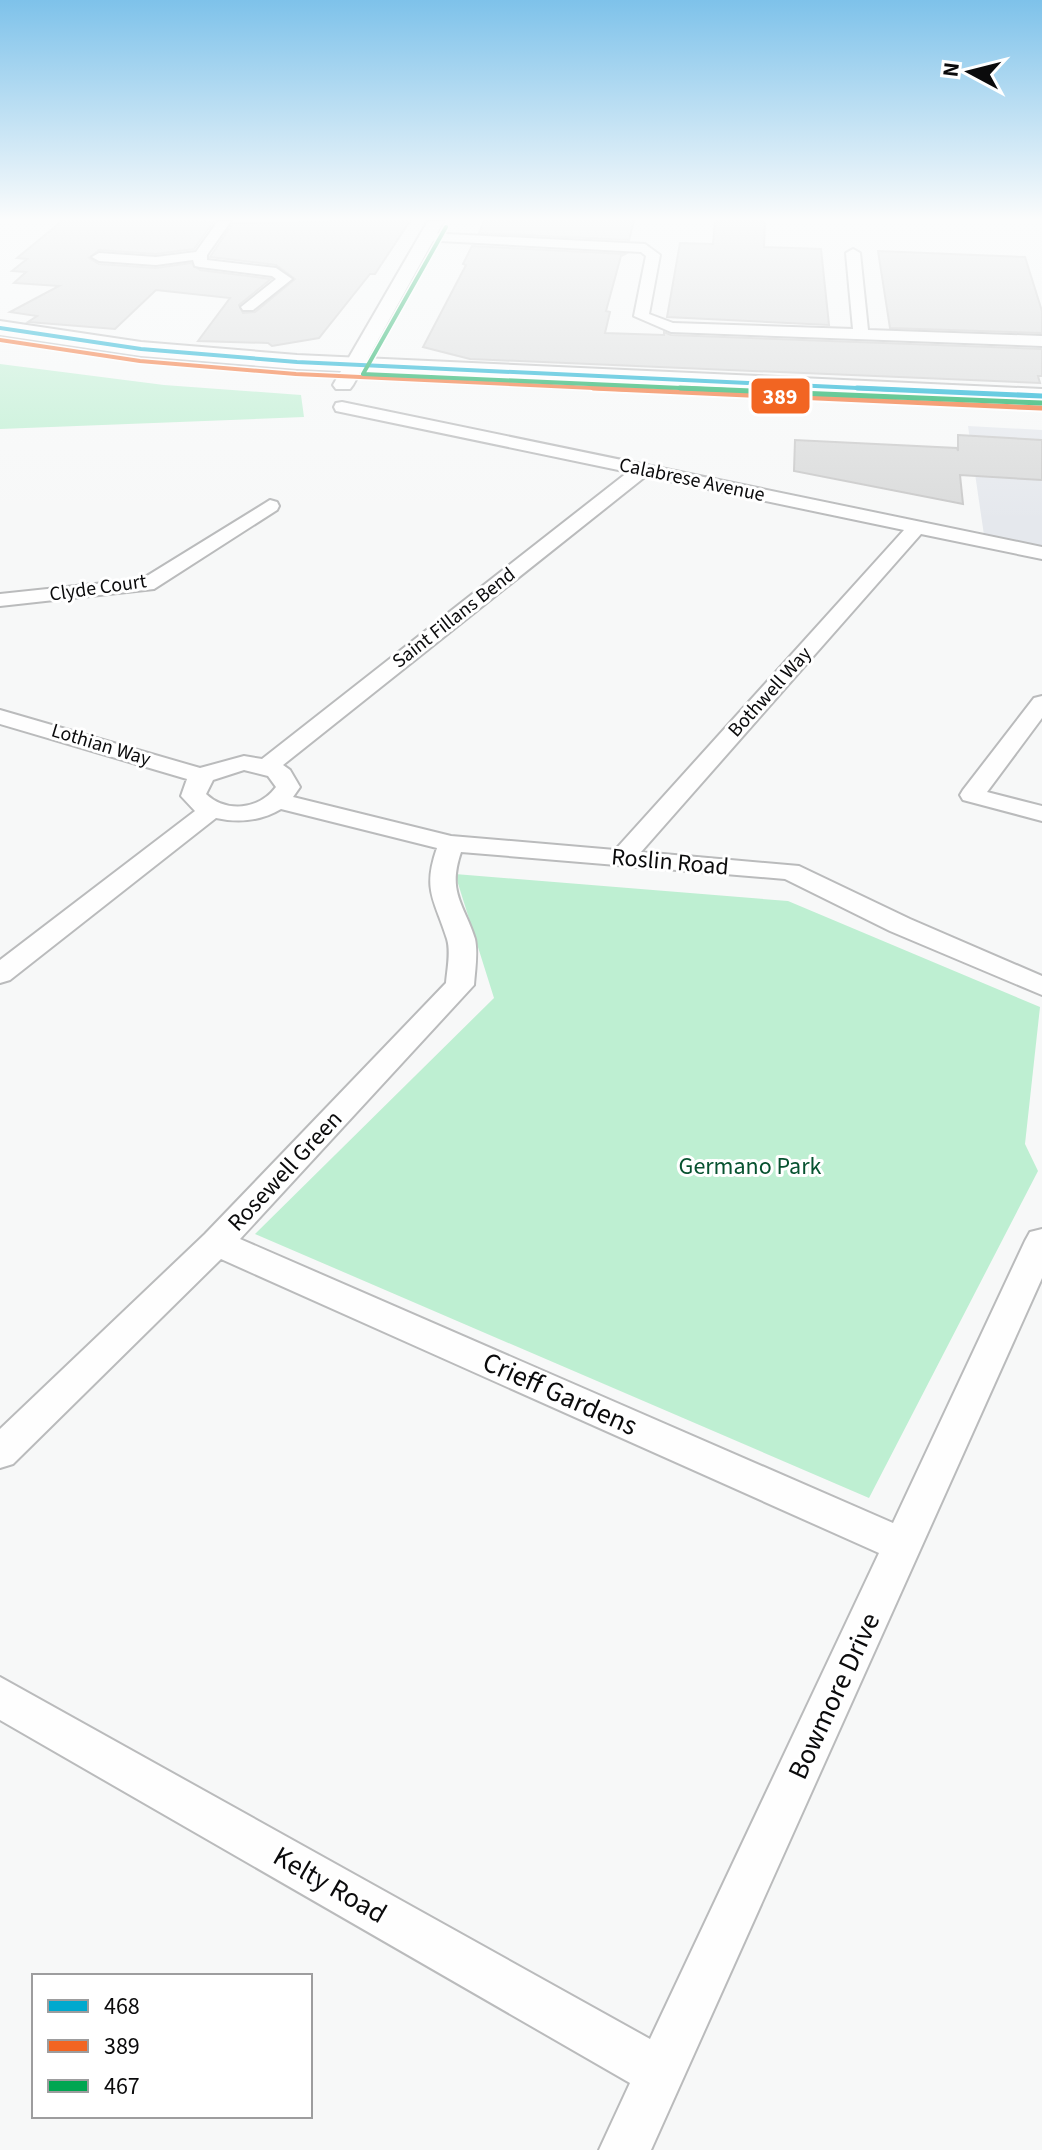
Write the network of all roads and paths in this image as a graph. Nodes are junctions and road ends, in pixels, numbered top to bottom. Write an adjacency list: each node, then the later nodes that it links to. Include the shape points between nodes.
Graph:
1 (381, 321): 8 (street)
2 (650, 321): 5 (street, via 671,327)
3 (860, 321): 5 (street)
4 (0, 328): 8 (highway)
5 (861, 334): 6 (street)
6 (1042, 341)
7 (0, 350): 8 (highway, via 200,376)
8 (346, 386): 9 (highway); 11 (highway); 12 (street, Calabrese Avenue)
9 (847, 387): 10 (highway); 11 (highway, via 834,390 834,399)
10 (1042, 396)
11 (1042, 414)
12 (642, 470): 14 (street, Calabrese Avenue); 19 (street, Saint Fillans Bend)
13 (270, 506): 16 (street, Clyde Court, via 147,585)
14 (917, 527): 15 (street, Calabrese Avenue); 25 (street, Bothwell Way)
15 (1042, 553)
16 (0, 600)
17 (0, 717): 20 (street, Lothian Way)
18 (1038, 717): 23 (street, via 972,795)
19 (267, 766): 20 (street, via 229,765); 21 (street, via 286,778 288,787)
20 (202, 776): 22 (street, via 193,796)
21 (279, 801): 22 (street, via 251,812); 24 (street, Roslin Road)
22 (211, 810): 26 (street)
23 (1042, 814)
24 (451, 844): 25 (street, Roslin Road); 29 (street, Rosewell Green, via 442,870 445,903 462,942 460,985)
25 (622, 858): 27 (street, Roslin Road, via 790,872)
26 (0, 974)
27 (1042, 986)
28 (1042, 1241): 31 (street, Bowmore Drive)
29 (217, 1243): 30 (street, Rosewell Green); 31 (street, Crieff Gardens)
30 (0, 1453)
31 (903, 1546): 33 (street, Bowmore Drive)
32 (0, 1697): 33 (street, Kelty Road)
33 (661, 2073): 34 (street, Bowmore Drive)
34 (625, 2150)

